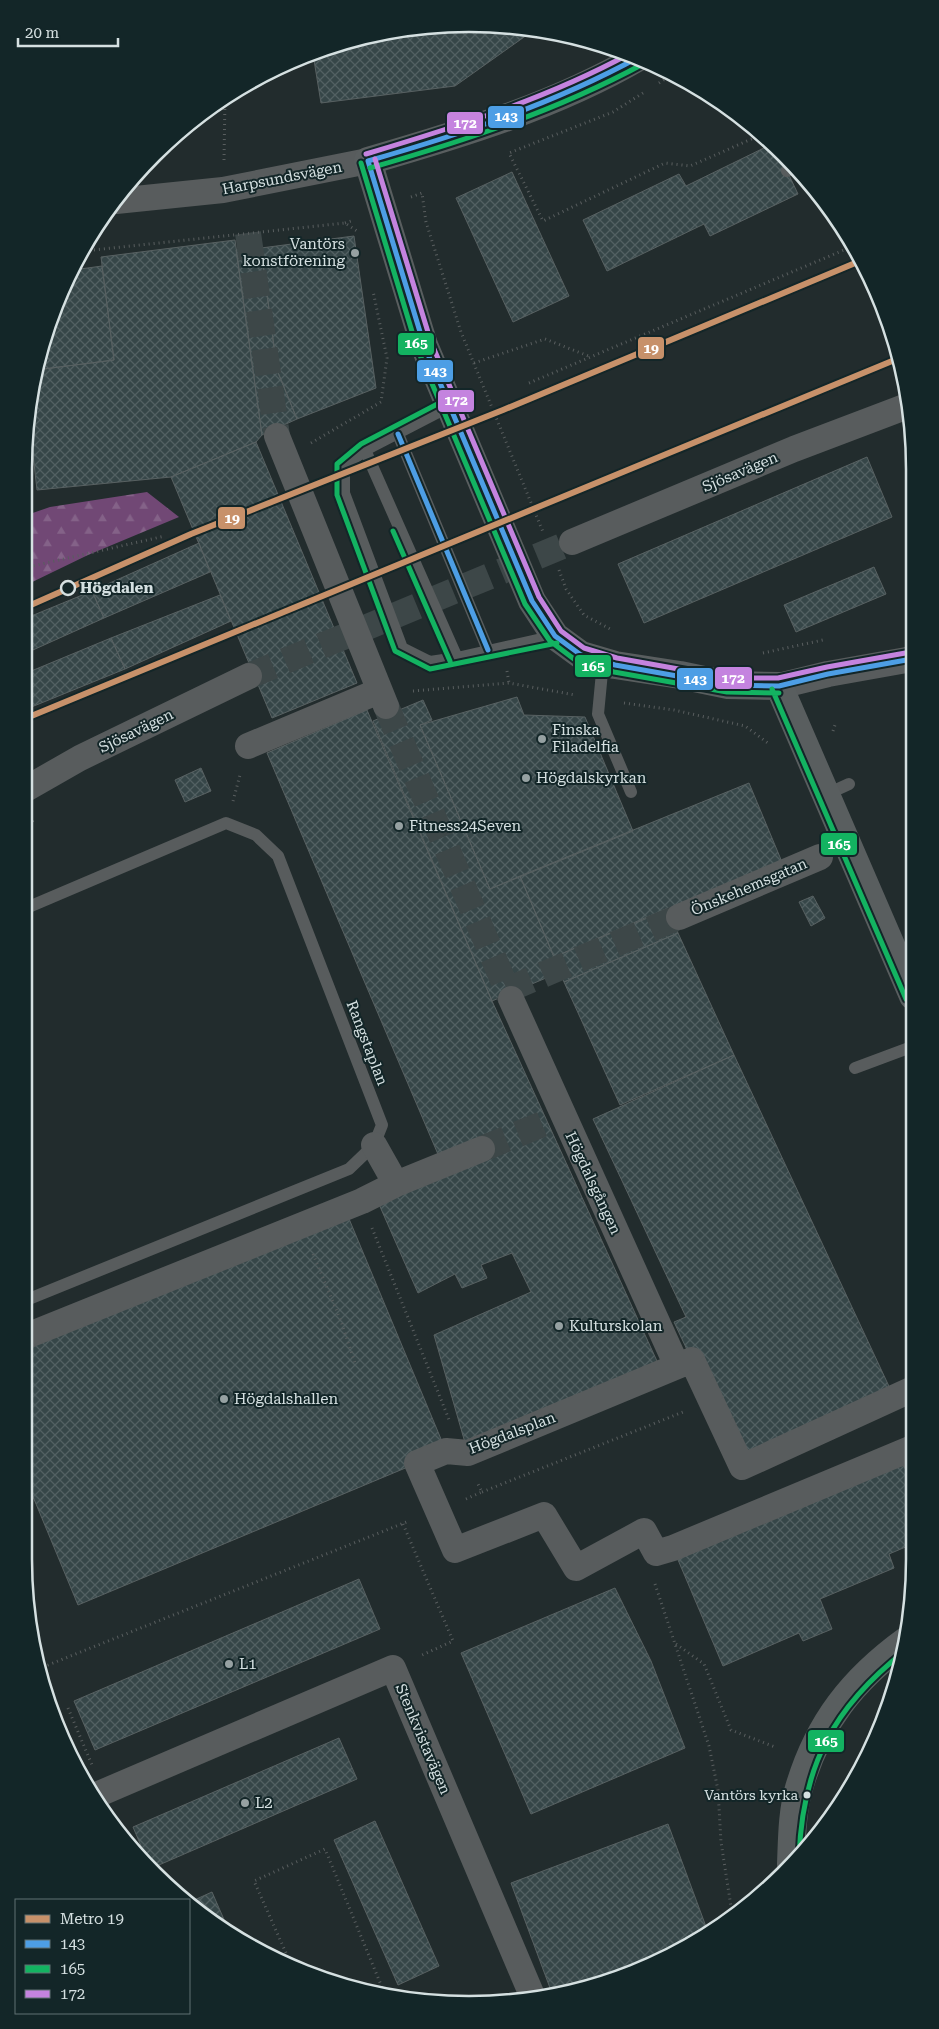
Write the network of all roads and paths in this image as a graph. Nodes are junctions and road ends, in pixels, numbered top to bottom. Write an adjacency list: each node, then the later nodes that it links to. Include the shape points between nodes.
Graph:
1 (629, 63): 7 (street, Harpsundsvägen, via 611,74 504,119)
2 (665, 79): 3 (path)
3 (654, 86)
4 (646, 91): 6 (path, via 612,112 509,153 542,222 665,164 690,166)
5 (225, 108): 8 (path)
6 (754, 138)
7 (368, 161): 8 (street, Harpsundsvägen); 18 (street, via 424,345)
8 (223, 190): 10 (street, Harpsundsvägen)
9 (422, 193): 16 (path, via 426,222)
10 (125, 200)
11 (360, 233): 12 (path, via 345,224)
12 (92, 249)
13 (847, 249): 15 (path)
14 (370, 281): 21 (path, via 387,358 381,402)
15 (590, 357): 16 (path, via 545,339); 17 (path)
16 (474, 363): 23 (path)
17 (529, 383)
18 (450, 406): 20 (lane); 29 (street, via 532,601)
19 (902, 408): 25 (street, Sjösavägen, via 794,449)
20 (398, 434): 22 (lane); 31 (lane)
21 (282, 447): 38 (street, via 382,698)
22 (365, 450): 33 (lane); 33 (lane, via 344,466 344,493 402,648 430,662)
23 (544, 535)
24 (165, 536): 27 (path)
25 (572, 542)
26 (555, 562): 28 (path, via 566,589 584,615)
27 (33, 566)
28 (616, 631)
29 (555, 636): 31 (lane); 35 (street, via 581,655)
30 (823, 640): 32 (path)
31 (488, 650): 33 (lane)
32 (762, 653)
33 (457, 658)
34 (906, 659): 37 (street)
35 (603, 662): 37 (street, via 728,685); 40 (lane, via 598,714)
36 (249, 676): 39 (street, Sjösavägen, via 80,758)
37 (779, 686): 45 (street, via 837,790)
38 (248, 746): 41 (path)
39 (33, 785)
40 (631, 792)
41 (226, 824): 43 (lane); 49 (lane, Rangstaplan, via 256,835 278,856 382,1125)
42 (820, 857): 44 (street, Önskehemsgatan)
43 (33, 905)
44 (678, 917)
45 (906, 977)
46 (512, 999): 57 (street, Högdalsgången)
47 (906, 1049): 48 (lane)
48 (855, 1068)
49 (374, 1145): 51 (street); 54 (lane, via 349,1168)
50 (482, 1149): 51 (street)
51 (396, 1184): 52 (street)
52 (362, 1201): 55 (street); 61 (path)
53 (311, 1251): 56 (path)
54 (33, 1297)
55 (33, 1333)
56 (355, 1363)
57 (677, 1366): 58 (street, Högdalsplan, via 692,1360 742,1467); 61 (street, Högdalsplan)
58 (906, 1392)
59 (686, 1411): 62 (path)
60 (906, 1450): 63 (street, Högdalsplan, via 673,1548 656,1553 644,1531 576,1568 544,1515 455,1550)
61 (462, 1452): 62 (path); 63 (street, Högdalsplan, via 446,1451 417,1463)
62 (482, 1492): 63 (path)
63 (438, 1510): 64 (path)
64 (403, 1524): 68 (path); 69 (path, via 453,1641)
65 (655, 1582): 66 (path)
66 (675, 1644): 71 (path, via 704,1664 730,1730); 75 (path, via 709,1746 718,1790 721,1842)
67 (897, 1648): 74 (street, via 840,1701 815,1744 798,1789)
68 (45, 1666)
69 (393, 1668): 73 (street, Stenkvistavägen); 78 (street, Stenkvistavägen)
70 (68, 1708): 72 (path)
71 (775, 1747)
72 (96, 1786)
73 (101, 1793)
74 (792, 1855)
75 (731, 1909)
76 (287, 1956): 77 (path, via 254,1881 325,1849)
77 (382, 1988)
78 (531, 1992)

